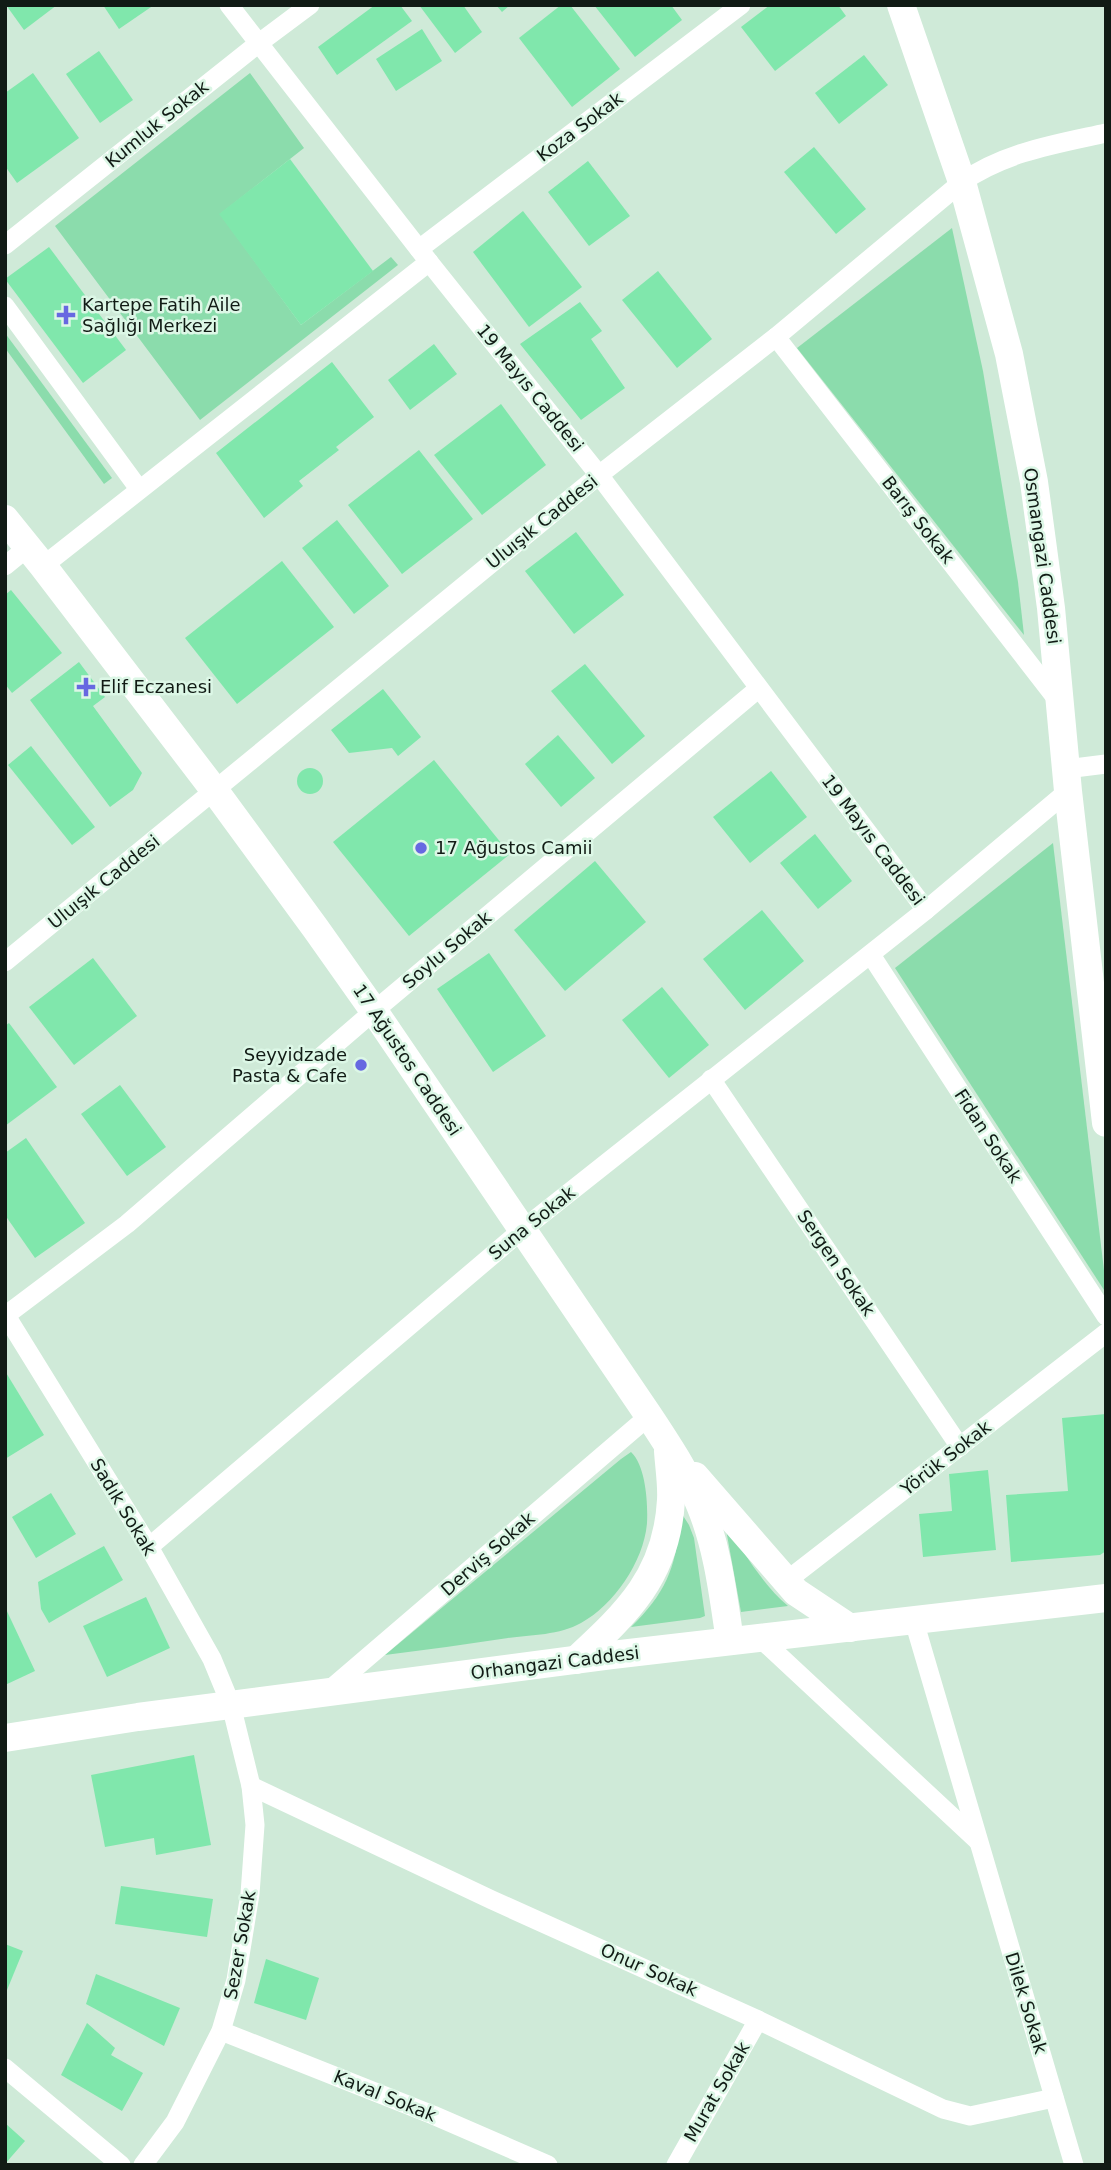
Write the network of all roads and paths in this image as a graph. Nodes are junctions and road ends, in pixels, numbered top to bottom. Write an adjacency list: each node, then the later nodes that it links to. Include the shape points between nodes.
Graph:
1 (229, 5): 5 (street, 19 Mayıs Caddesi)
2 (310, 5): 5 (street, Kumluk Sokak)
3 (741, 5): 9 (street, Koza Sokak)
4 (901, 5): 7 (street, Osmangazi Caddesi)
5 (259, 43): 8 (street, Kumluk Sokak); 9 (street, 19 Mayıs Caddesi)
6 (1106, 133): 7 (street, Uluışık Caddesi, via 1022,152)
7 (962, 182): 11 (street, Uluışık Caddesi); 18 (street, Osmangazi Caddesi, via 1009,354 1034,482)
8 (5, 245)
9 (424, 255): 12 (street, 19 Mayıs Caddesi); 13 (street, Koza Sokak)
10 (5, 306): 13 (street)
11 (776, 337): 12 (street, Uluışık Caddesi); 18 (street, Barış Sokak)
12 (599, 475): 17 (street, 19 Mayıs Caddesi); 21 (street, Uluışık Caddesi)
13 (139, 489): 15 (street, Koza Sokak)
14 (5, 519): 15 (street, 17 Ağustos Caddesi)
15 (35, 557): 16 (street); 21 (street, 17 Ağustos Caddesi)
16 (5, 566)
17 (758, 689): 22 (street, 19 Mayıs Caddesi); 25 (street, Soylu Sokak)
18 (1060, 703): 20 (street, Osmangazi Caddesi)
19 (1106, 764): 20 (street)
20 (1067, 780): 22 (street, Suna Sokak); 27 (street, Osmangazi Caddesi)
21 (215, 791): 24 (street, Uluışık Caddesi); 25 (street, 17 Ağustos Caddesi)
22 (926, 911): 23 (street, Suna Sokak)
23 (871, 955): 26 (street, Suna Sokak); 31 (street, Fidan Sokak)
24 (5, 962)
25 (374, 1011): 29 (street, 17 Ağustos Caddesi); 30 (street, Soylu Sokak, via 127,1224)
26 (711, 1079): 29 (street, Suna Sokak); 35 (street, Sergen Sokak)
27 (1104, 1081): 28 (street, Osmangazi Caddesi)
28 (1106, 1123)
29 (523, 1230): 33 (street, 17 Ağustos Caddesi); 36 (street, Suna Sokak)
30 (5, 1315): 36 (street, Sadık Sokak)
31 (1106, 1316)
32 (1106, 1333): 35 (street, Yörük Sokak)
33 (649, 1416): 34 (street, 17 Ağustos Caddesi); 44 (street, Derviş Sokak)
34 (668, 1445): 37 (street); 42 (street, 17 Ağustos Caddesi, via 709,1530); 43 (street, via 671,1499 658,1562 619,1620)
35 (960, 1447): 37 (street, Yörük Sokak)
36 (149, 1547): 45 (street, Sadık Sokak, via 212,1659)
37 (785, 1582): 40 (street)
38 (1106, 1598): 39 (street, Orhangazi Caddesi)
39 (915, 1621): 40 (street, Orhangazi Caddesi); 48 (street, Dilek Sokak)
40 (850, 1628): 41 (street, Orhangazi Caddesi)
41 (760, 1638): 42 (street, Orhangazi Caddesi); 48 (street)
42 (730, 1641): 43 (street, Orhangazi Caddesi)
43 (576, 1660): 44 (street, Orhangazi Caddesi)
44 (327, 1692): 45 (street, Orhangazi Caddesi)
45 (231, 1705): 46 (street, Orhangazi Caddesi); 47 (street, Sezer Sokak)
46 (5, 1738)
47 (251, 1786): 49 (street, Onur Sokak); 50 (street, Sezer Sokak, via 255,1825 250,1894 236,1980)
48 (978, 1840): 52 (street, Dilek Sokak)
49 (758, 2020): 52 (street, Onur Sokak, via 957,2114 984,2114); 56 (street, Murat Sokak)
50 (221, 2031): 54 (street, Sezer Sokak, via 176,2123); 55 (street, Kaval Sokak)
51 (5, 2068): 53 (street)
52 (1054, 2098): 57 (street, Dilek Sokak)
53 (121, 2165)
54 (143, 2165)
55 (548, 2165)
56 (676, 2165)
57 (1074, 2165)

